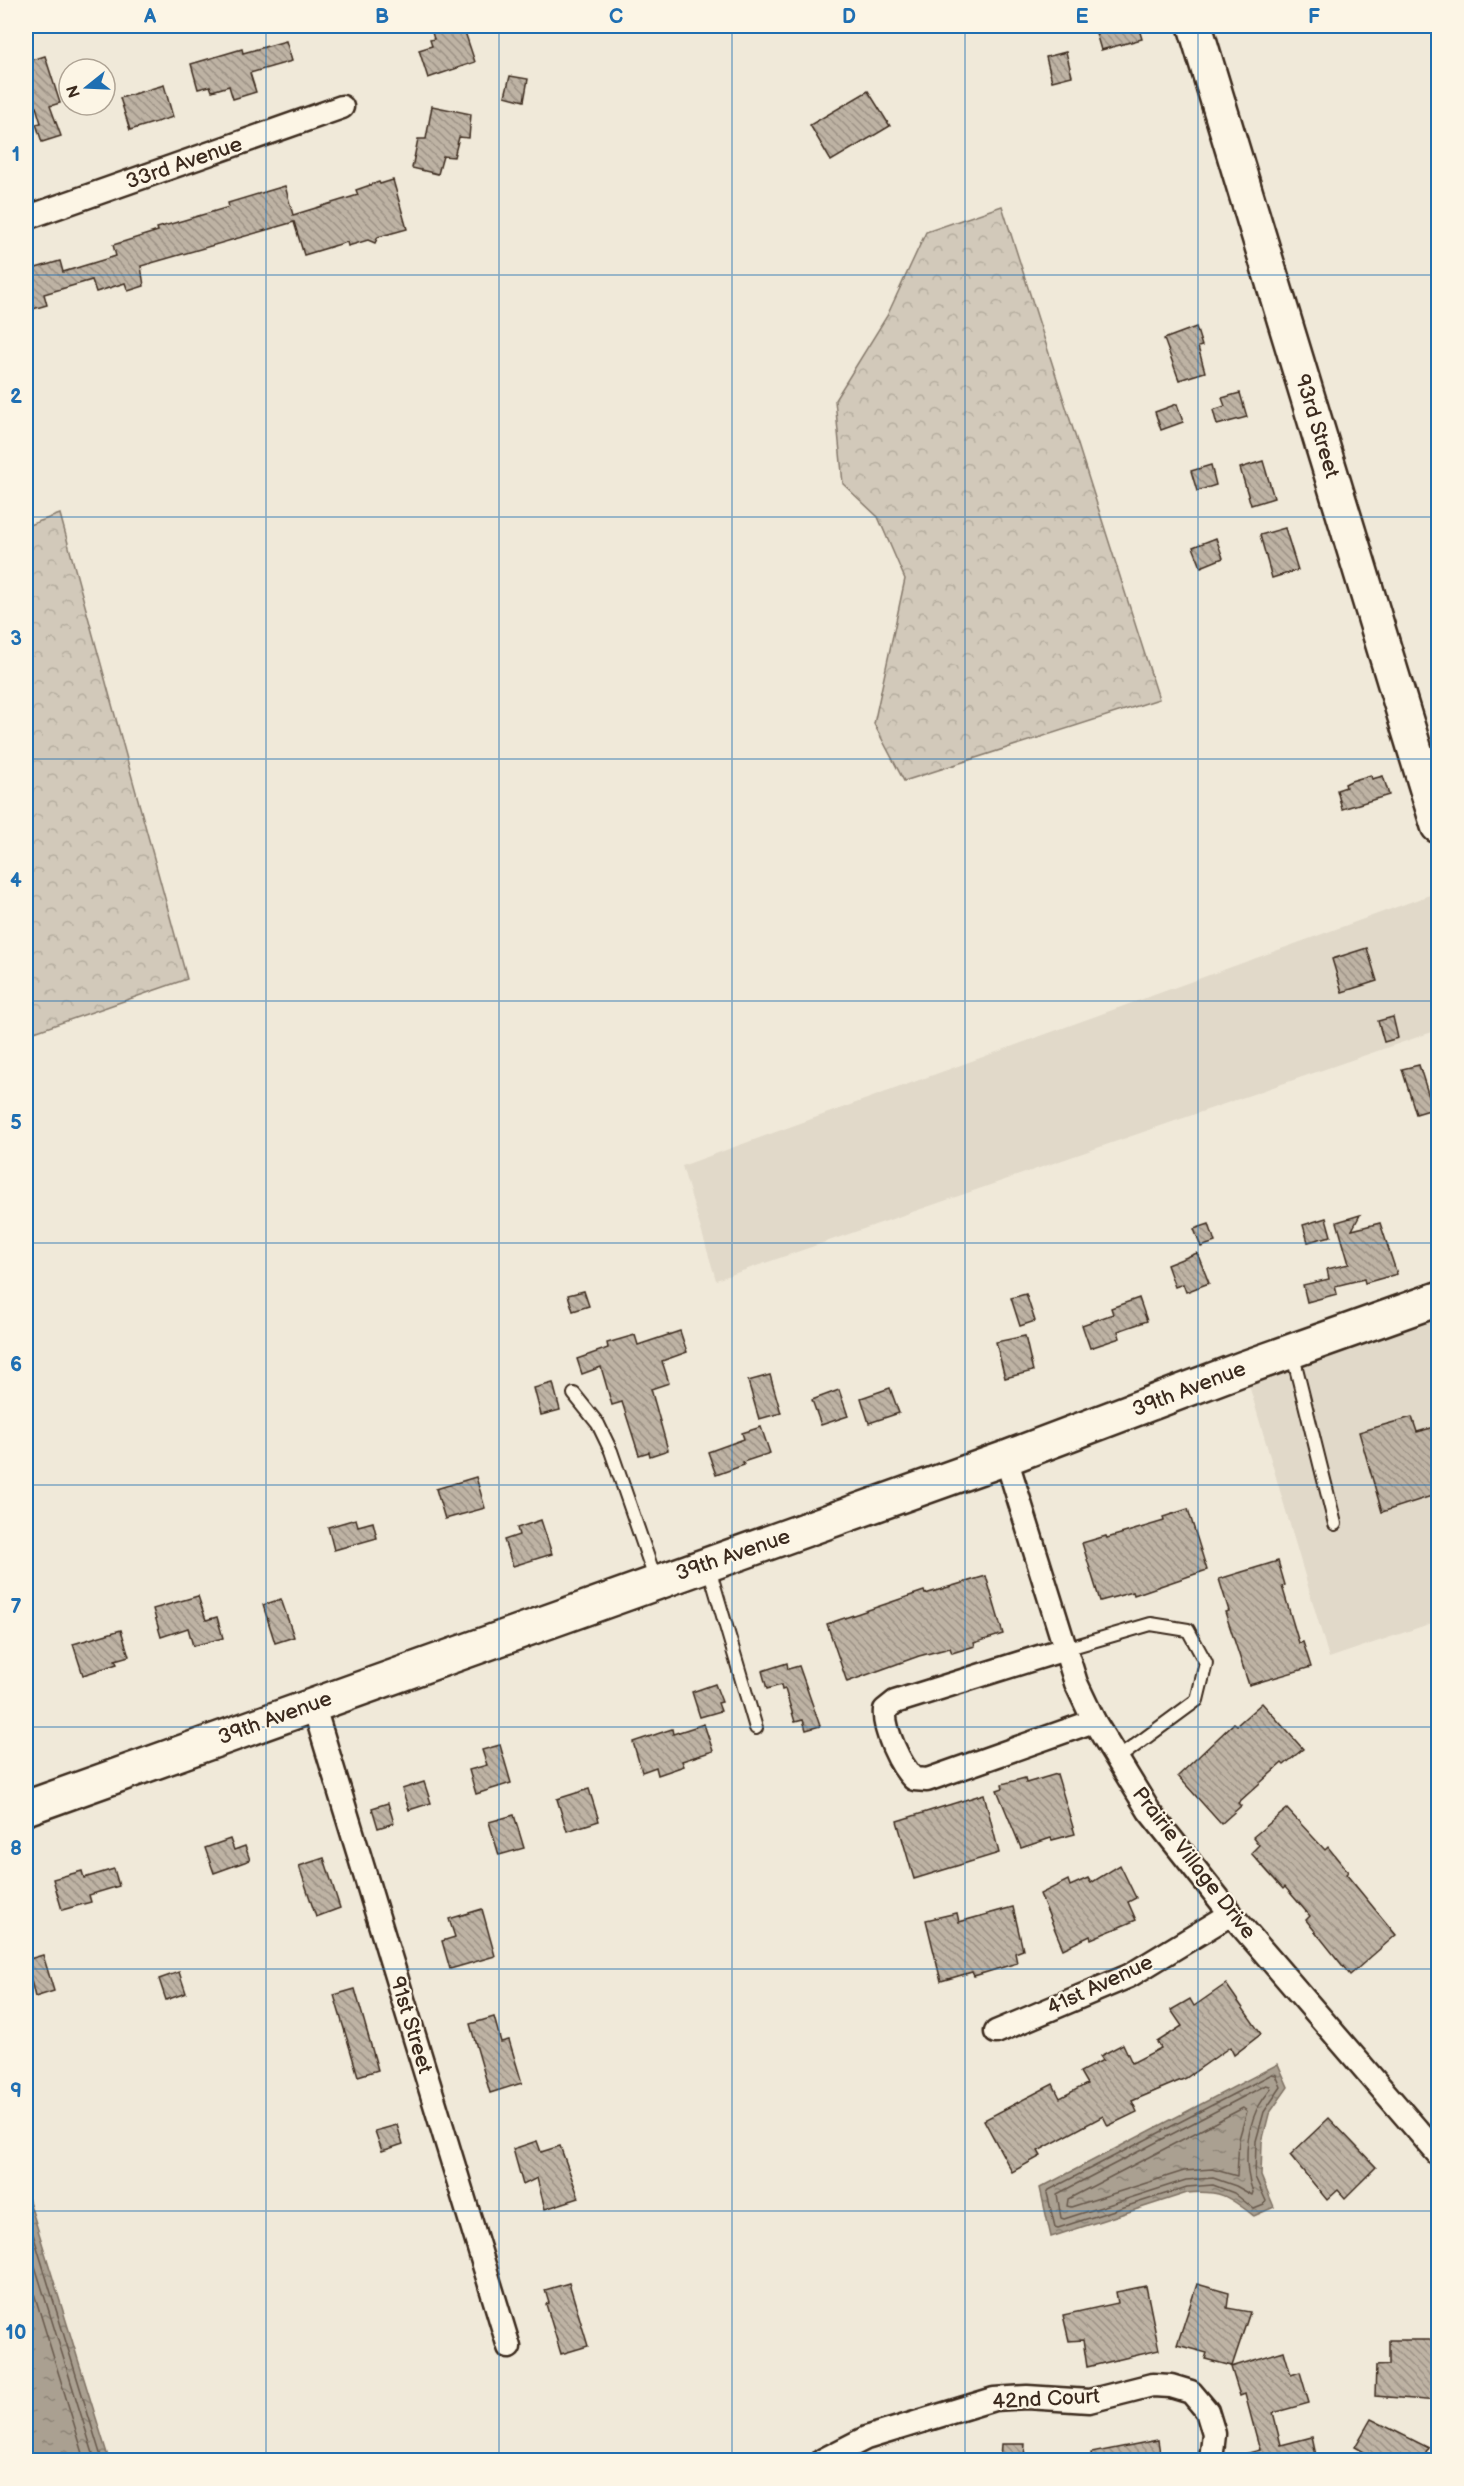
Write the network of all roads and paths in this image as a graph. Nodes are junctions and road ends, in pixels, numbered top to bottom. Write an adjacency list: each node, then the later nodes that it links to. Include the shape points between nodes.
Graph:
1 (1195, 26): 4 (main road, 93rd Street)
2 (342, 107): 3 (street, 33rd Avenue)
3 (26, 218)
4 (1438, 826)
5 (1438, 1299): 6 (main road, 39th Avenue)
6 (1292, 1351): 8 (main road, 39th Avenue); 9 (lane)
7 (574, 1394): 11 (lane, via 598,1424 611,1451)
8 (1006, 1458): 10 (main road, 39th Avenue); 12 (street, Prairie Village Drive)
9 (1335, 1524)
10 (708, 1563): 11 (main road, 39th Avenue); 15 (lane)
11 (656, 1581): 13 (main road, 39th Avenue)
12 (1065, 1649): 14 (street, Prairie Village Drive); 14 (street, via 895,1702 885,1710 884,1720 904,1770 914,1779 927,1780); 16 (lane, via 1151,1624 1188,1630 1206,1663 1197,1700)
13 (313, 1704): 17 (main road, 39th Avenue); 21 (street, 91st Street)
14 (1094, 1721): 16 (street, Prairie Village Drive)
15 (756, 1728)
16 (1117, 1759): 18 (street, Prairie Village Drive, via 1149,1811)
17 (26, 1808)
18 (1231, 1914): 19 (street, 41st Avenue, via 1129,1976); 20 (street, Prairie Village Drive)
19 (996, 2032)
20 (1438, 2154)
21 (509, 2347)
22 (823, 2460): 23 (street, 42nd Court, via 866,2438 994,2399 1089,2401 1152,2385 1191,2392 1207,2411 1214,2434)
23 (1211, 2460)

